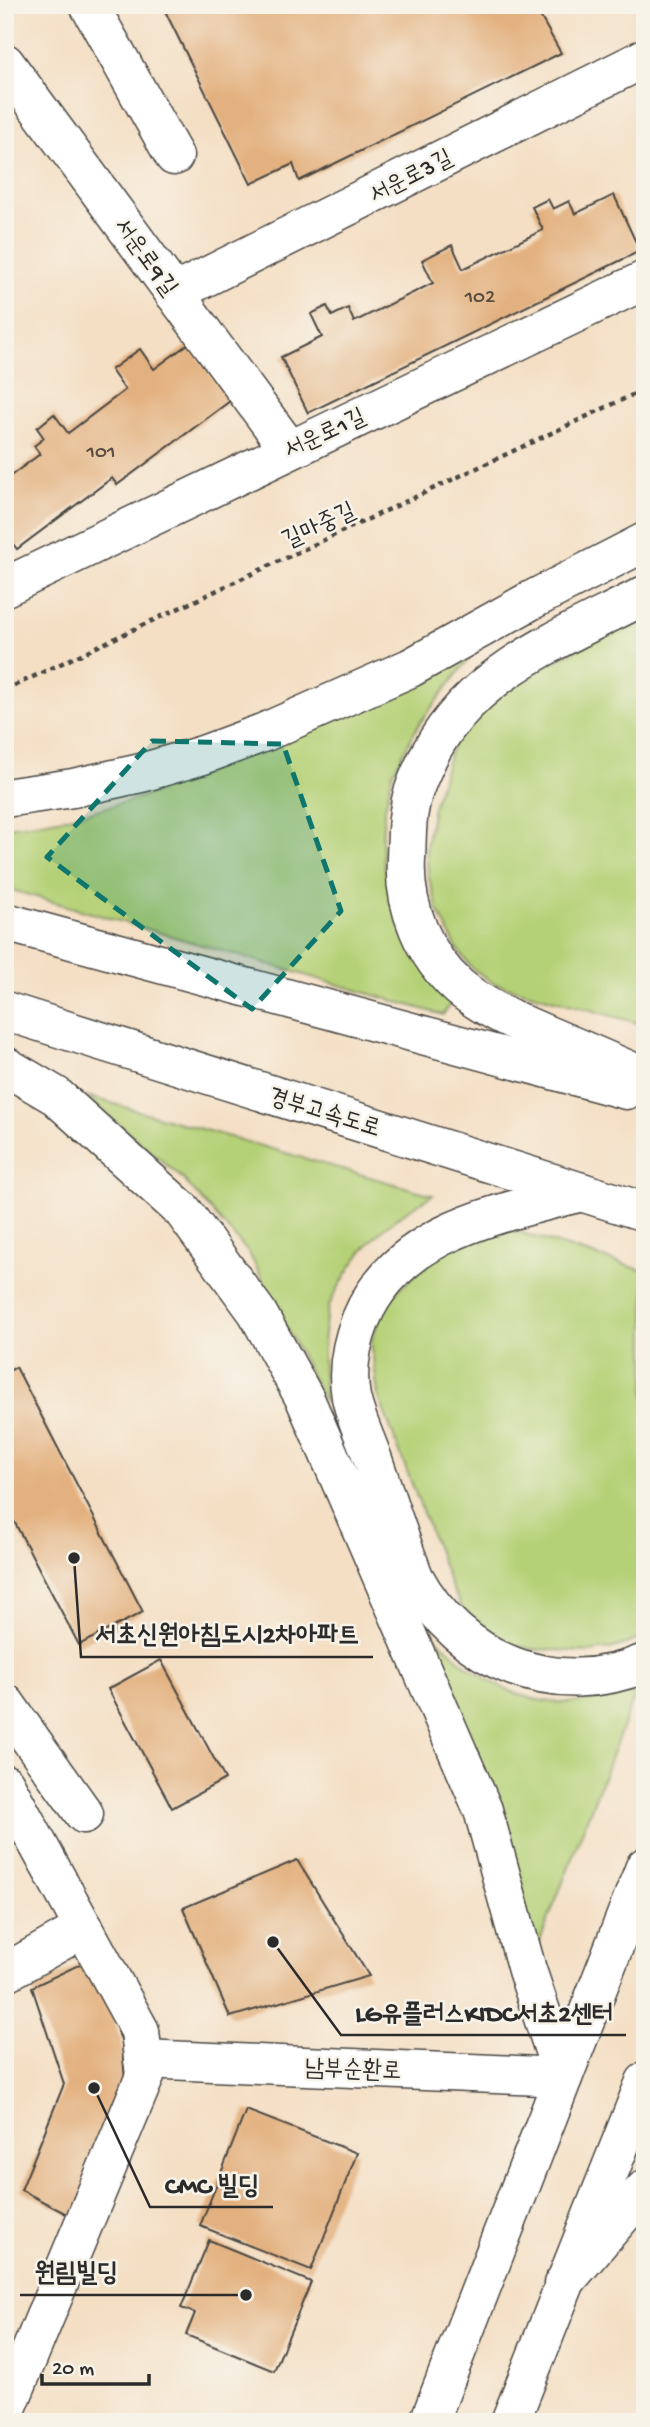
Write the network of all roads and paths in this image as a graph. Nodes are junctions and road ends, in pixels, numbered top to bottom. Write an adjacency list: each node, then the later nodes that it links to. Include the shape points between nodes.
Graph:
1 (89, 5): 4 (main road)
2 (645, 58): 6 (main road, 서운로3길)
3 (5, 63): 6 (main road, 서운로9길)
4 (174, 156)
5 (645, 280): 8 (main road, 서운로1길)
6 (174, 293): 8 (main road, 서운로9길)
7 (645, 389): 12 (path, 길마중길)
8 (289, 449): 10 (main road, 서운로1길)
9 (645, 542): 13 (main road, via 410,668 265,732 141,773)
10 (5, 587)
11 (645, 595): 17 (main road, via 510,668 463,704 444,728 418,780 410,805 405,865 413,917 432,954 457,985 503,1016)
12 (5, 690)
13 (5, 798)
14 (5, 922): 18 (main road)
15 (5, 1010): 19 (main road, 경부고속도로)
16 (5, 1066): 27 (main road, via 56,1096 183,1211 257,1312 305,1399 483,1810 527,1970)
17 (645, 1077)
18 (645, 1095)
19 (582, 1192): 20 (main road, 경부고속도로); 21 (main road, via 464,1226 404,1259 366,1307 358,1327 350,1363 351,1399 414,1577 457,1632 509,1664 554,1677 606,1676)
20 (645, 1212)
21 (645, 1663)
22 (5, 1784): 24 (main road)
23 (645, 1867): 27 (main road)
24 (84, 1928): 25 (main road); 26 (main road, via 140,2031)
25 (5, 1973)
26 (143, 2059): 27 (main road, 남부순환로); 31 (main road, via 145,2076)
27 (563, 2077): 32 (main road)
28 (645, 2082): 30 (main road)
29 (645, 2189): 30 (main road)
30 (563, 2284): 33 (main road)
31 (5, 2413)
32 (429, 2422)
33 (510, 2422)

